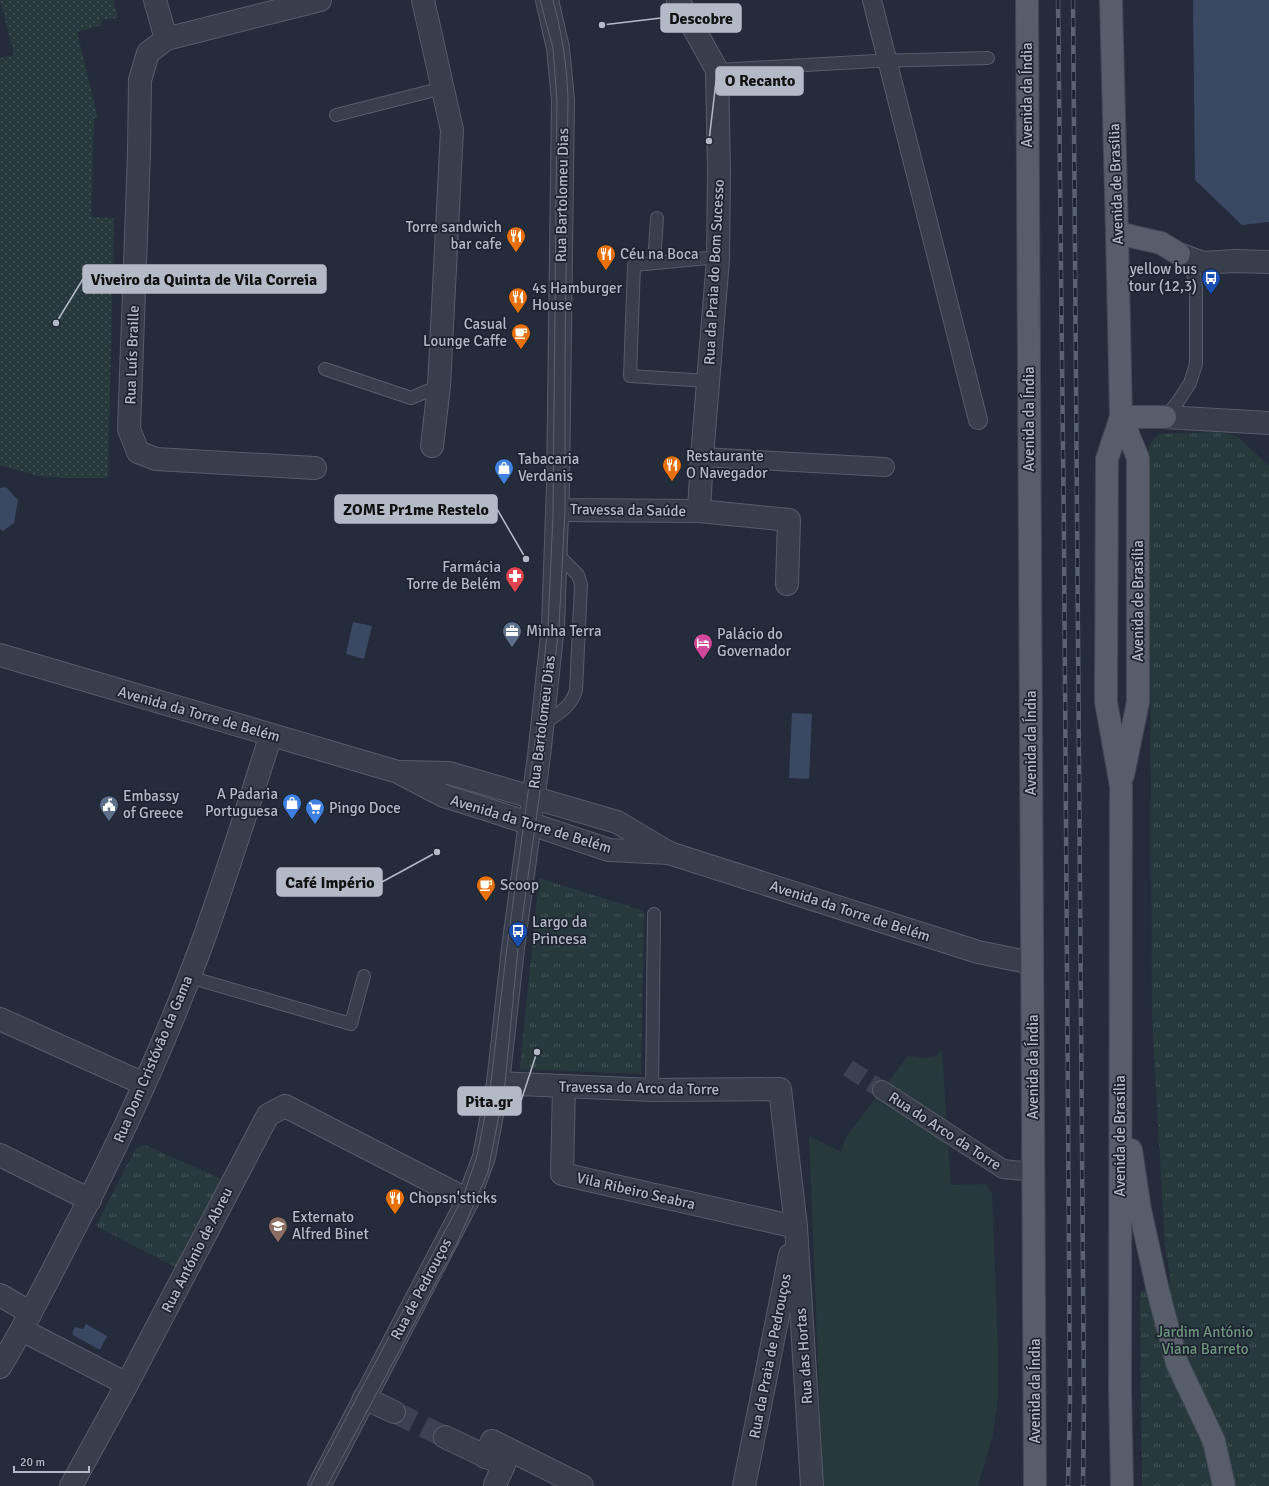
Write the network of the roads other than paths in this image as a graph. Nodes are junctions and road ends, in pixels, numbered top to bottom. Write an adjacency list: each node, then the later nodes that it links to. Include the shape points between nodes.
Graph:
1 (155, 0): 9 (street)
2 (320, 0): 9 (street, Rua Luís Braille)
3 (423, 0): 13 (street)
4 (547, 0): 32 (street, Rua Bartolomeu Dias, via 558,48 563,100)
5 (678, 0): 12 (street, Rua da Praia do Bom Sucesso)
6 (872, 0): 11 (street)
7 (1027, 0): 45 (main road, Avenida da Índia)
8 (1111, 0): 16 (main road, Avenida de Brasília)
9 (166, 39): 31 (street, Rua Luís Braille, via 148,53 140,80 129,429 138,452 156,459)
10 (988, 58): 11 (lane)
11 (888, 61): 12 (lane); 26 (street)
12 (718, 70): 18 (street, Rua da Praia do Bom Sucesso)
13 (443, 88): 14 (lane); 23 (street, via 452,130)
14 (336, 115)
15 (657, 218): 20 (lane)
16 (1118, 233): 17 (main road, via 1161,243); 24 (main road, Avenida de Brasília)
17 (1179, 254): 19 (street, via 1203,262); 25 (lane, via 1188,263 1196,287 1196,364 1190,383)
18 (718, 259): 20 (lane); 22 (street, Rua da Praia do Bom Sucesso)
19 (1269, 262)
20 (654, 263): 22 (lane, via 634,265 630,376)
21 (325, 369): 23 (lane, via 411,398)
22 (708, 381): 29 (street, Rua da Praia do Bom Sucesso)
23 (439, 386): 28 (street)
24 (1121, 417): 25 (main road); 40 (main road, Avenida de Brasília, via 1107,459 1106,702); 40 (main road, Avenida de Brasília, via 1138,458 1138,702)
25 (1165, 417): 27 (street)
26 (978, 420)
27 (1269, 423)
28 (432, 446)
29 (702, 457): 30 (street); 33 (street, Travessa da Saúde)
30 (885, 467)
31 (315, 468)
32 (558, 510): 33 (street, Travessa da Saúde); 34 (street, Rua Bartolomeu Dias)
33 (699, 511): 35 (street, Travessa da Saúde, via 789,520)
34 (556, 553): 37 (street, Rua Bartolomeu Dias, via 553,626); 37 (lane, via 578,575 581,585 576,690 568,706)
35 (787, 584)
36 (0, 655): 38 (street, Avenida da Torre de Belém)
37 (543, 724): 41 (street, Rua Bartolomeu Dias)
38 (271, 735): 39 (street, Avenida da Torre de Belém); 47 (street, Rua Dom Cristóvão da Gama, via 230,863)
39 (398, 772): 41 (street, Avenida da Torre de Belém, via 449,773); 42 (street, Avenida da Torre de Belém, via 444,796)
40 (1121, 786): 49 (main road, Avenida de Brasília)
41 (533, 798): 42 (street); 43 (street, Avenida da Torre de Belém, via 618,822)
42 (530, 823): 43 (street, Avenida da Torre de Belém, via 609,850); 50 (street)
43 (669, 853): 45 (street, Avenida da Torre de Belém, via 978,952)
44 (654, 914): 53 (lane)
45 (1032, 963): 56 (main road, Avenida da Índia)
46 (364, 976): 47 (lane, via 351,1024)
47 (189, 977): 51 (street, Rua Dom Cristóvão da Gama)
48 (0, 1019): 51 (street)
49 (1120, 1073): 75 (main road, Avenida de Brasília); 76 (main road, via 1140,1210 1158,1291 1177,1363 1214,1441)
50 (498, 1083): 52 (street, Travessa do Arco da Torre); 58 (street, Rua de Pedrouços, via 484,1157)
51 (144, 1084): 57 (street, Rua Dom Cristóvão da Gama)
52 (564, 1087): 53 (street, Travessa do Arco da Torre); 59 (street, Vila Ribeiro Seabra, via 562,1174)
53 (652, 1090): 59 (street, Travessa do Arco da Torre, via 780,1089)
54 (882, 1090): 56 (street, Rua do Arco da Torre, via 1003,1169)
55 (0, 1155): 57 (street)
56 (1033, 1172): 68 (main road, Avenida da Índia)
57 (90, 1200): 61 (street, Rua Dom Cristóvão da Gama)
58 (468, 1200): 63 (street, Rua António de Abreu, via 285,1106 268,1115); 64 (street, Rua de Pedrouços)
59 (796, 1227): 73 (street, Rua da Praia de Pedrouços); 74 (street, Rua das Hortas)
60 (0, 1295): 61 (street)
61 (27, 1322): 62 (street, Rua Dom Cristóvão da Gama); 63 (street)
62 (0, 1367)
63 (127, 1384): 69 (street, Rua António de Abreu)
64 (364, 1398): 65 (street); 70 (street, Rua de Pedrouços)
65 (394, 1412)
66 (445, 1437): 67 (street)
67 (485, 1457): 71 (street, via 504,1465); 72 (street, via 492,1441)
68 (1032, 1482)
69 (71, 1486)
70 (319, 1486)
71 (496, 1486)
72 (582, 1486)
73 (744, 1486)
74 (812, 1486)
75 (1122, 1486)
76 (1224, 1486)

